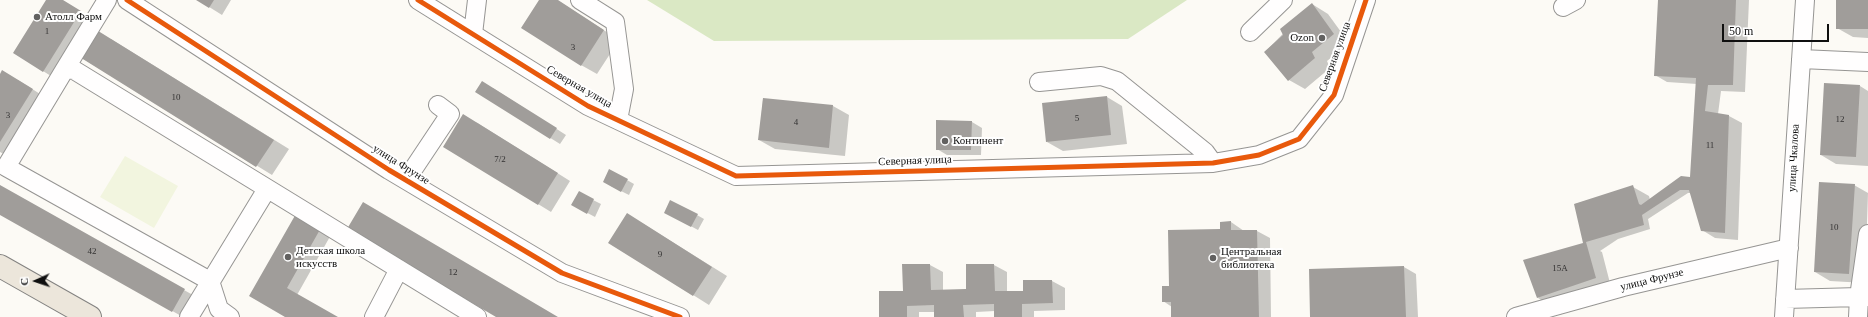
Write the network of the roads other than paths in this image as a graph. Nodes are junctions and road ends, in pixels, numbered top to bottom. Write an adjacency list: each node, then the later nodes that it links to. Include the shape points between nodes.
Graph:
1 (107, 0): 13 (street)
2 (127, 0): 18 (street, улица Фрунзе)
3 (418, 0): 10 (street, Северная улица)
4 (477, 0): 10 (street)
5 (580, 0): 16 (street, via 615,22 624,89)
6 (1283, 0): 9 (street)
7 (1366, 0): 17 (street, Северная улица, via 1334,95 1298,139 1259,155)
8 (1805, 0): 11 (street, улица Чкалова)
9 (1250, 32)
10 (473, 34): 16 (street, Северная улица, via 588,106)
11 (1801, 59): 12 (street); 21 (street, улица Чкалова)
12 (1868, 62)
13 (65, 69): 19 (street, via 74,70 255,179); 24 (street, via 6,168)
14 (1039, 82): 17 (street, via 1101,76 1117,81 1205,152)
15 (438, 105): 18 (street, via 450,114)
16 (618, 120): 17 (street, Северная улица, via 736,176)
17 (1213, 163)
18 (406, 180): 32 (street, улица Фрунзе, via 562,273)
19 (267, 189): 23 (street); 24 (street)
20 (1868, 234): 25 (street)
21 (1789, 248): 26 (street, улица Чкалова); 33 (street, улица Фрунзе, via 1623,287)
22 (0, 266): 27 (main road)
23 (399, 269): 30 (street); 31 (street)
24 (210, 281): 28 (street); 29 (street, via 219,309)
25 (1864, 297): 26 (street); 35 (street)
26 (1785, 299): 34 (street, улица Чкалова)
27 (90, 317)
28 (189, 317)
29 (230, 317)
30 (374, 317)
31 (477, 317)
32 (680, 317)
33 (1516, 317)
34 (1784, 317)
35 (1858, 317)

